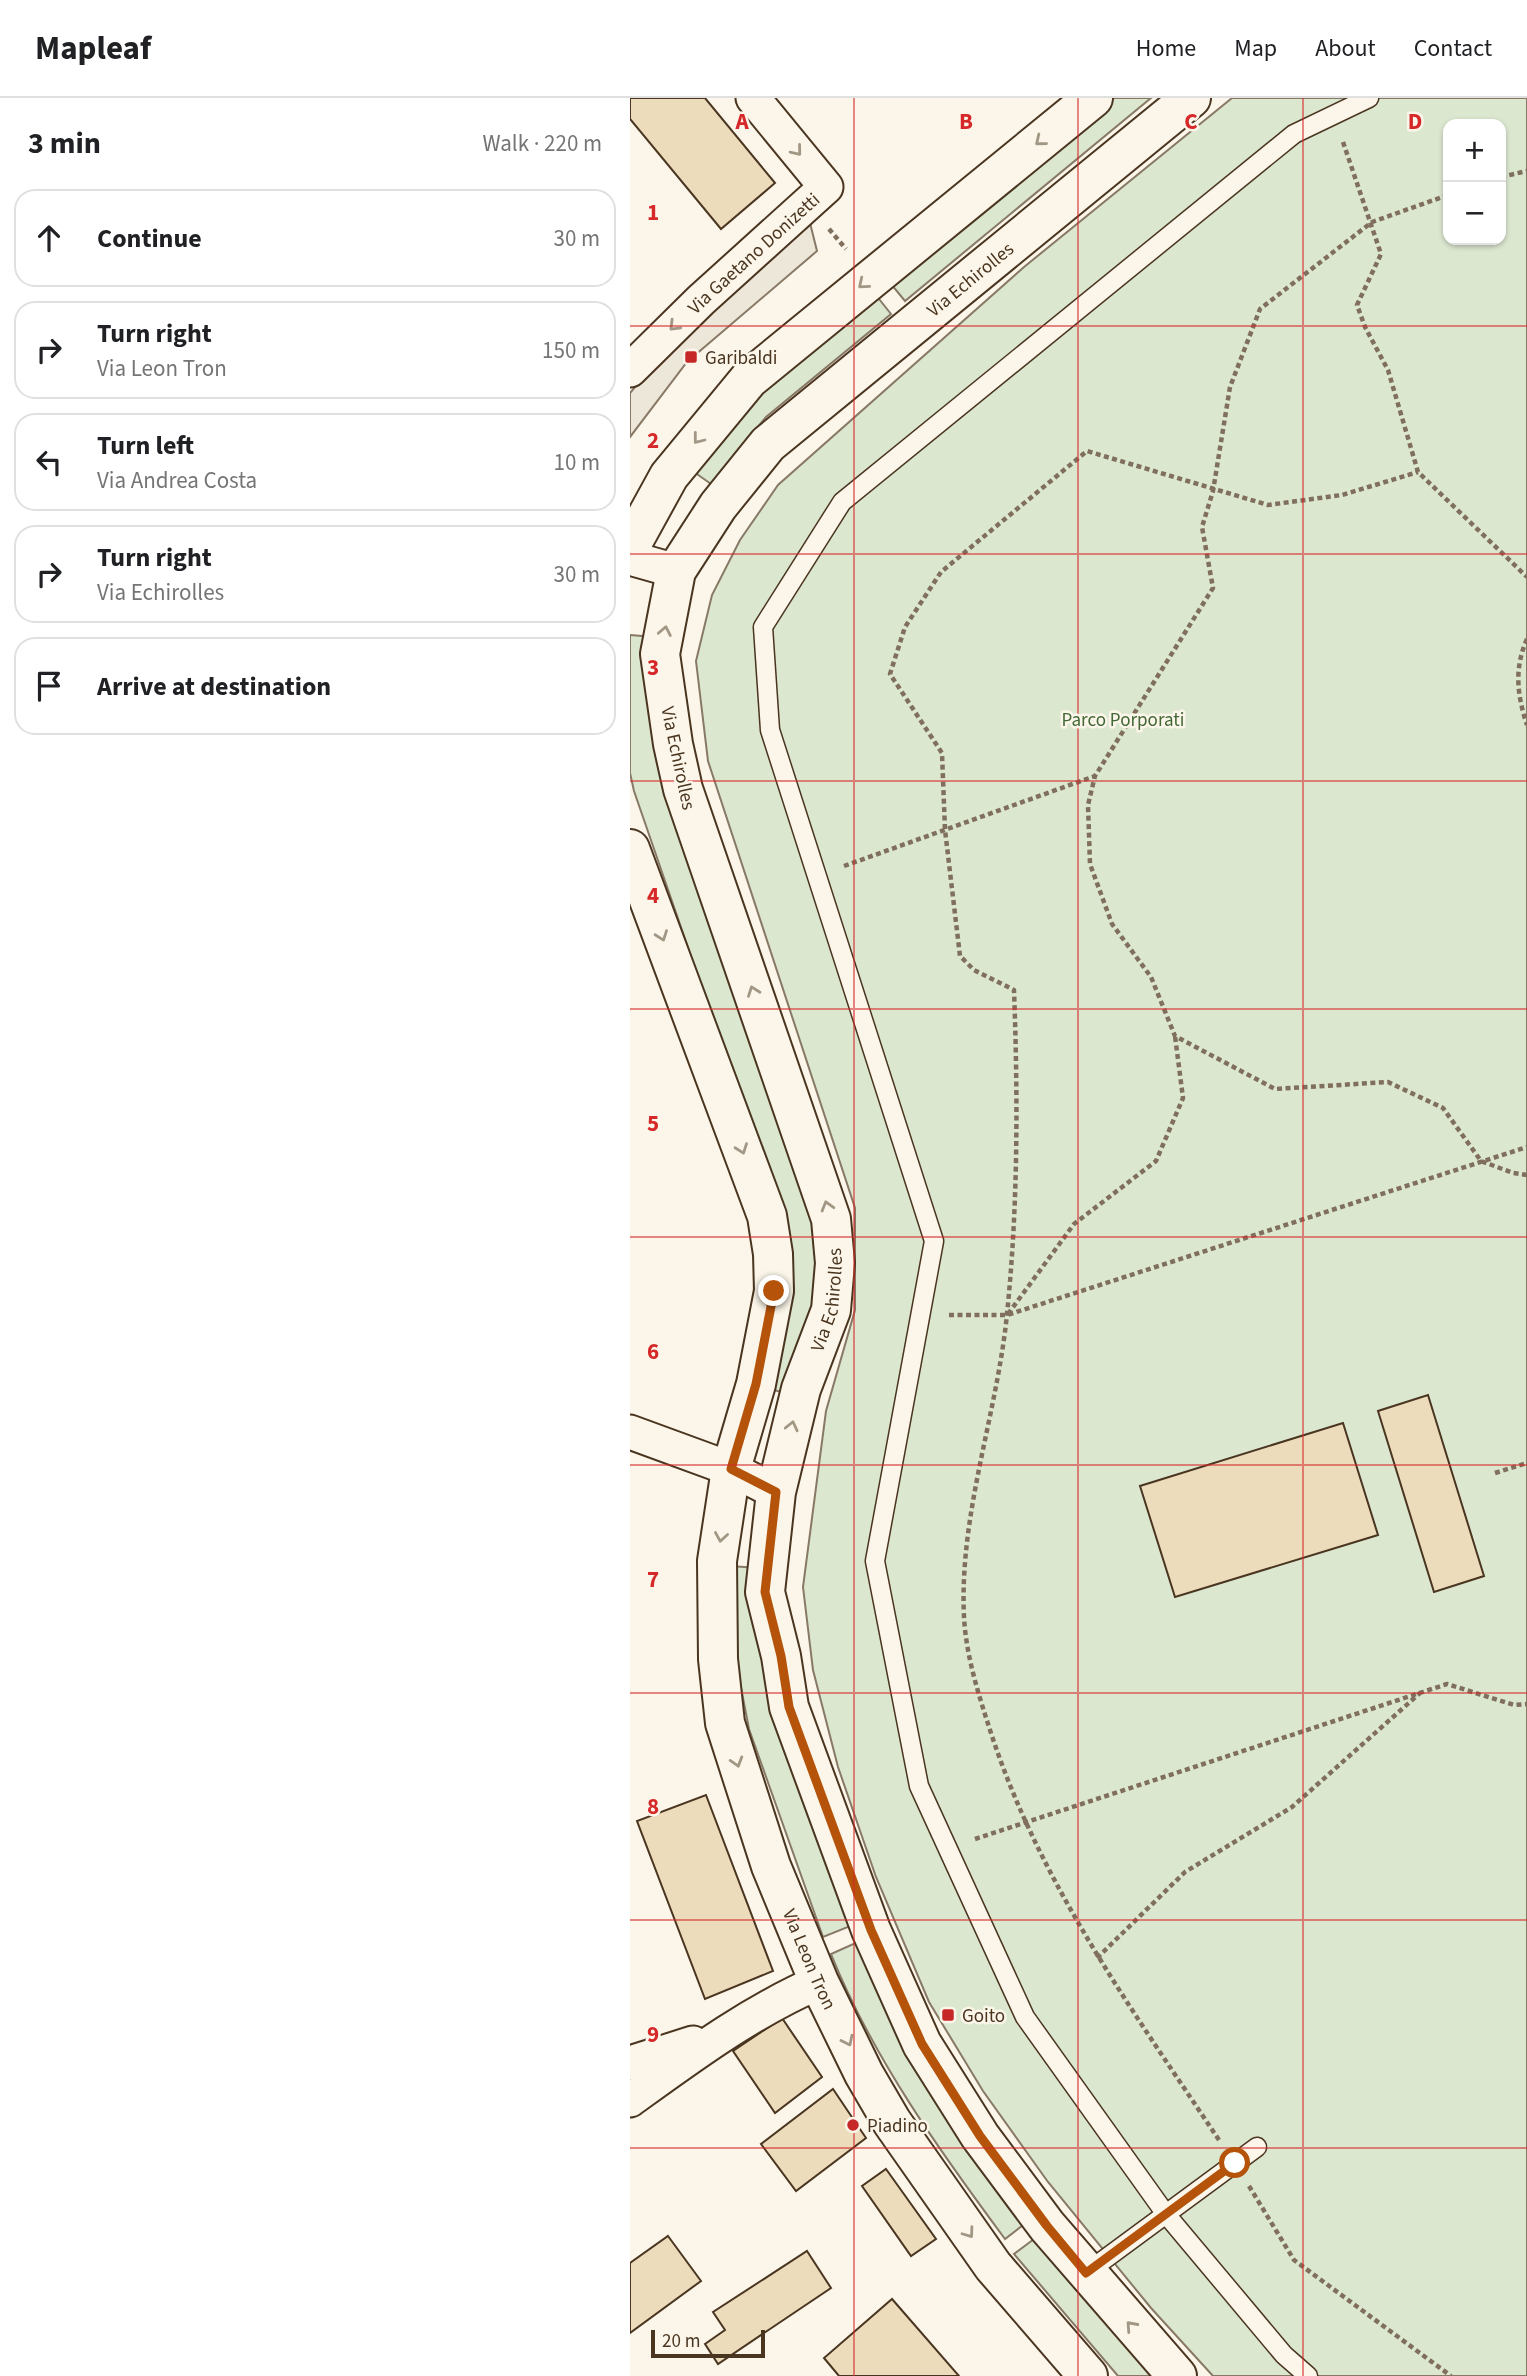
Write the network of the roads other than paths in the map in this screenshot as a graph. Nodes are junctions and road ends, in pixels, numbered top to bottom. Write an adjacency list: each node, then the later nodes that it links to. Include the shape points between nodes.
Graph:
1 (753, 98): 5 (street, Via Gaetano Donizetti, one-way to 5, via 826,187)
2 (1093, 98): 6 (street, one-way to 6, via 750,379 669,476)
3 (1191, 98): 8 (street, Via Echirolles, via 768,444 718,506)
4 (1368, 98): 18 (lane, via 1294,134 842,502 763,627 770,730 934,1241 874,1561 919,1786 1024,2017)
5 (630, 370)
6 (630, 547)
7 (630, 558): 8 (street)
8 (676, 571): 12 (street, Via Echirolles, one-way to 8, via 801,1389 831,1310 835,1263 831,1219 683,789 660,654)
9 (630, 849): 11 (street, one-way to 11, via 769,1228 774,1291 756,1384)
10 (630, 1432): 11 (street)
11 (731, 1469): 12 (street); 13 (street, Via Leon Tron, one-way to 13, via 717,1561 718,1659 725,1723 771,1866)
12 (776, 1492): 19 (street, via 765,1592 789,1707 871,1930 929,2055 980,2136)
13 (819, 1982): 14 (street); 20 (street, Via Leon Tron, one-way to 20, via 864,2074 919,2162 993,2266)
14 (722, 2033): 15 (street); 16 (street)
15 (630, 2063)
16 (630, 2100)
17 (1257, 2147): 18 (lane)
18 (1164, 2213): 19 (lane); 22 (lane, via 1283,2355)
19 (1086, 2273): 21 (street, one-way to 19)
20 (1088, 2376)
21 (1177, 2376)
22 (1308, 2376)

